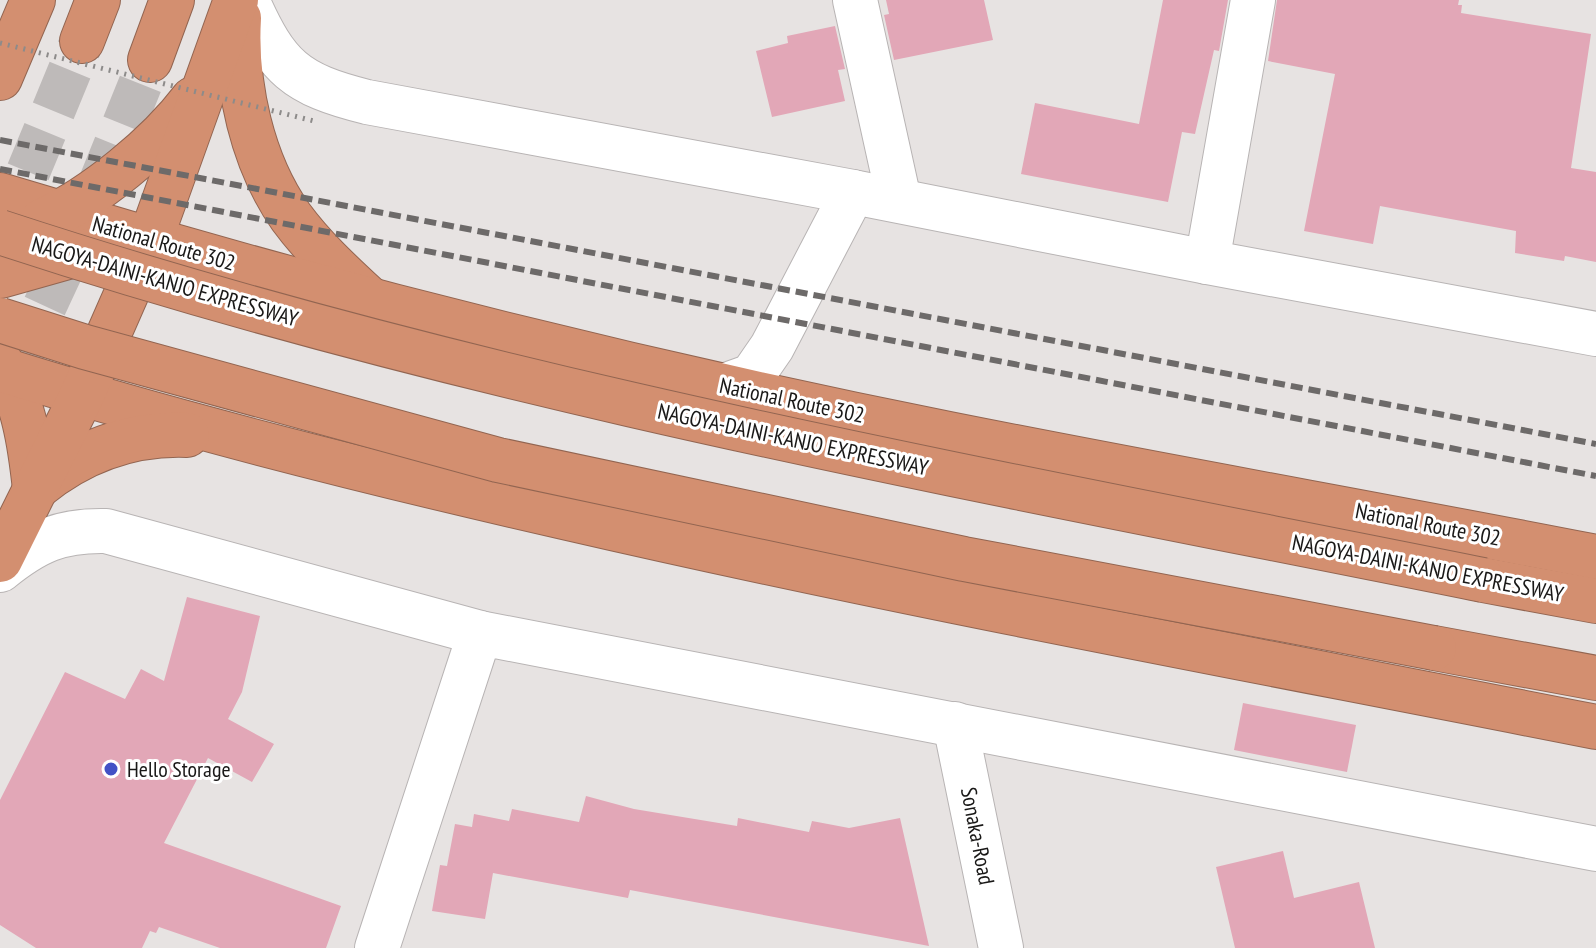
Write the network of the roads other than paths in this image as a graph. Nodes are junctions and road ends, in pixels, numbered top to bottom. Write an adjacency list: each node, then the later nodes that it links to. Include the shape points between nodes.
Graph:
1 (31, 0): 8 (highway); 11 (highway)
2 (98, 0): 9 (highway)
3 (172, 0): 10 (highway)
4 (238, 0): 12 (highway); 23 (highway, via 244,94 268,174 290,215)
5 (247, 0): 13 (street, via 265,40 283,62 302,79 330,92)
6 (855, 0): 15 (street)
7 (1253, 0): 20 (street)
8 (0, 41)
9 (82, 41)
10 (150, 60)
11 (0, 78)
12 (209, 78): 16 (highway, via 150,146); 19 (highway)
13 (853, 192): 15 (street); 27 (street, via 772,347 752,376)
14 (0, 195): 16 (highway, National Route 302)
15 (899, 200): 20 (street)
16 (60, 213): 18 (highway); 19 (highway, National Route 302)
17 (0, 232): 34 (highway, NAGOYA-DAINI-KANJO EXPRESSWAY, bridge, via 451,361 817,446)
18 (0, 239)
19 (150, 240): 21 (highway); 23 (highway, National Route 302); 28 (highway)
20 (1207, 262): 25 (street)
21 (0, 276)
22 (0, 300): 28 (highway, via 43,358)
23 (370, 301): 27 (highway, National Route 302)
24 (0, 320): 36 (highway, bridge, via 498,460 964,559)
25 (1596, 334)
26 (2, 367): 28 (highway); 30 (highway, via 21,404)
27 (724, 386): 31 (highway, National Route 302, via 947,434)
28 (82, 395): 29 (highway); 30 (highway)
29 (241, 439): 30 (highway, via 148,436 116,443 60,468); 38 (highway, via 694,547)
30 (35, 489): 32 (highway)
31 (1596, 557)
32 (0, 560)
33 (0, 570): 35 (street, via 53,536 106,531)
34 (1596, 601)
35 (480, 633): 37 (street); 40 (street)
36 (1596, 678)
37 (955, 724): 39 (street); 41 (street, Sonaka-Road)
38 (1596, 727)
39 (1596, 849)
40 (377, 948)
41 (1001, 948)

